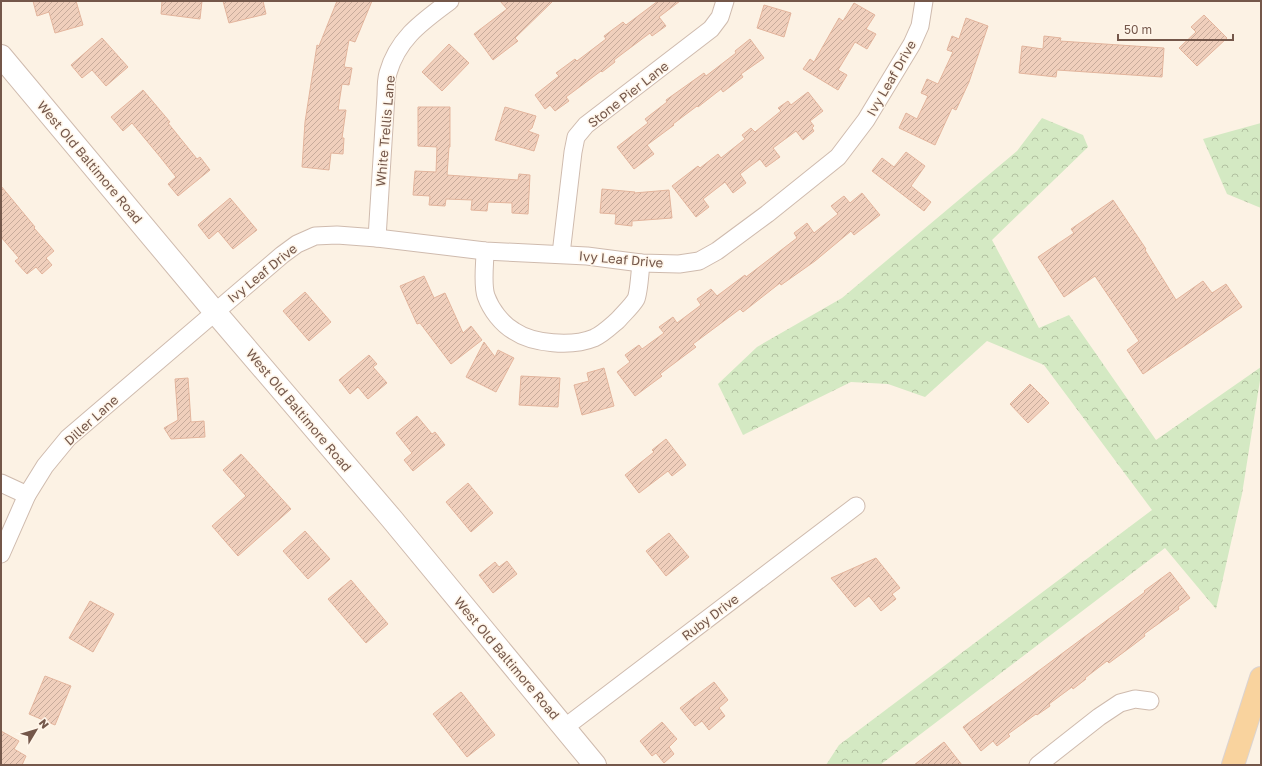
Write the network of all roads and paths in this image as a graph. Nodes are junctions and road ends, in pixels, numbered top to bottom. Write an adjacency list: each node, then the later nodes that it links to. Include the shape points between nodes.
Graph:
1 (450, 1): 5 (street, White Trellis Lane, via 408,35 396,54 388,74)
2 (724, 1): 7 (street, Stone Pier Lane, via 720,17 711,29 586,125 576,137)
3 (924, 1): 8 (street, Ivy Leaf Drive, via 920,26 912,44 866,120 838,156 767,214 717,251 699,261 679,264)
4 (1, 56): 9 (street, West Old Baltimore Road)
5 (377, 238): 6 (street, Ivy Leaf Drive); 9 (street, Ivy Leaf Drive, via 315,236 297,244)
6 (485, 251): 7 (street, Ivy Leaf Drive); 8 (street, via 486,295 502,322 515,332 556,344 594,338 623,315 636,299)
7 (561, 254): 8 (street, Ivy Leaf Drive)
8 (641, 263)
9 (215, 312): 11 (street, Diller Lane, via 68,438 45,466); 16 (street, West Old Baltimore Road, via 391,518)
10 (1, 483): 11 (street)
11 (27, 495): 13 (street, Diller Lane)
12 (856, 506): 16 (street, Ruby Drive)
13 (1, 554)
14 (1261, 678): 19 (main road)
15 (1150, 701): 18 (street, via 1120,703)
16 (564, 728): 17 (street, West Old Baltimore Road)
17 (595, 765)
18 (1038, 765)
19 (1233, 765)

